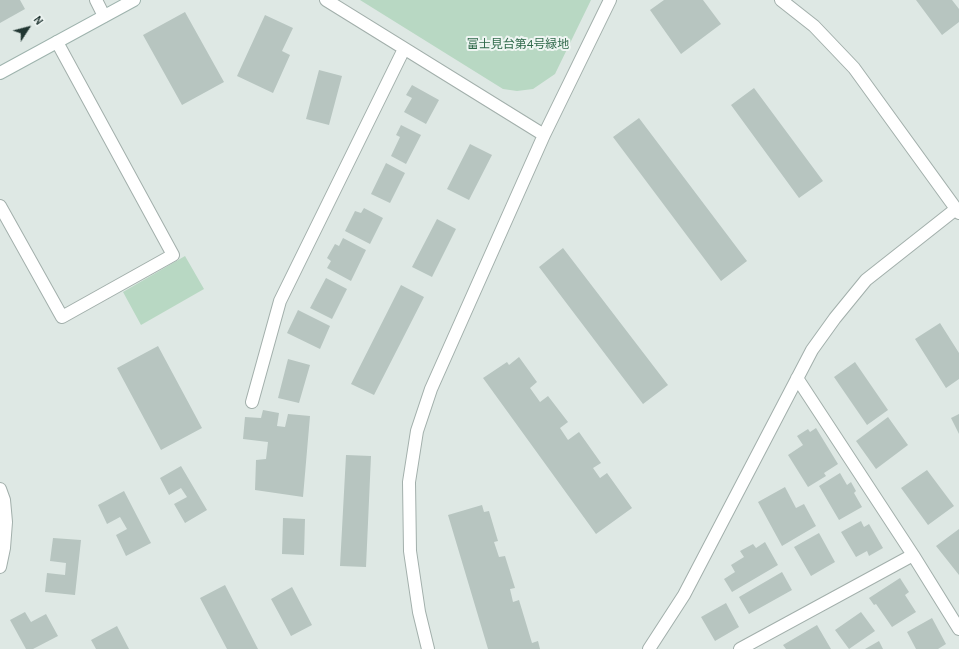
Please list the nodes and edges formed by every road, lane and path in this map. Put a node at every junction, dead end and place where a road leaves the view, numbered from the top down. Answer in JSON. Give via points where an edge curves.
{"nodes":[{"id":1,"x":96,"y":0,"type":"edge"},
{"id":2,"x":134,"y":0,"type":"edge"},
{"id":3,"x":326,"y":0,"type":"edge"},
{"id":4,"x":610,"y":0,"type":"edge"},
{"id":5,"x":781,"y":0,"type":"edge"},
{"id":6,"x":104,"y":16,"type":"junction"},
{"id":7,"x":58,"y":42,"type":"junction"},
{"id":8,"x":404,"y":48,"type":"junction"},
{"id":9,"x":0,"y":73,"type":"edge"},
{"id":10,"x":544,"y":135,"type":"junction"},
{"id":11,"x":0,"y":206,"type":"edge"},
{"id":12,"x":957,"y":211,"type":"edge"},
{"id":13,"x":797,"y":378,"type":"junction"},
{"id":14,"x":252,"y":402,"type":"dead end"},
{"id":15,"x":0,"y":489,"type":"edge"},
{"id":16,"x":913,"y":556,"type":"junction"},
{"id":17,"x":0,"y":567,"type":"edge"},
{"id":18,"x":959,"y":629,"type":"edge"},
{"id":19,"x":428,"y":649,"type":"edge"},
{"id":20,"x":649,"y":649,"type":"edge"},
{"id":21,"x":740,"y":649,"type":"edge"}],
"edges":[{"from":1,"to":6,"type":"street"},
{"from":2,"to":6,"type":"street"},
{"from":3,"to":8,"type":"street"},
{"from":4,"to":10,"type":"street"},
{"from":5,"to":12,"type":"street","via":[[814,26],[854,68]]},
{"from":6,"to":7,"type":"street"},
{"from":7,"to":9,"type":"street"},
{"from":7,"to":11,"type":"street","via":[[173,255],[62,318]]},
{"from":8,"to":10,"type":"street"},
{"from":8,"to":14,"type":"street","via":[[280,301]]},
{"from":10,"to":19,"type":"street","via":[[431,389],[417,431],[409,482],[410,551],[419,612]]},
{"from":12,"to":13,"type":"street","via":[[866,280],[812,350]]},
{"from":13,"to":16,"type":"street"},
{"from":13,"to":20,"type":"street","via":[[684,595]]},
{"from":15,"to":17,"type":"street","via":[[6,522]]},
{"from":16,"to":18,"type":"street"},
{"from":16,"to":21,"type":"street"}]}
